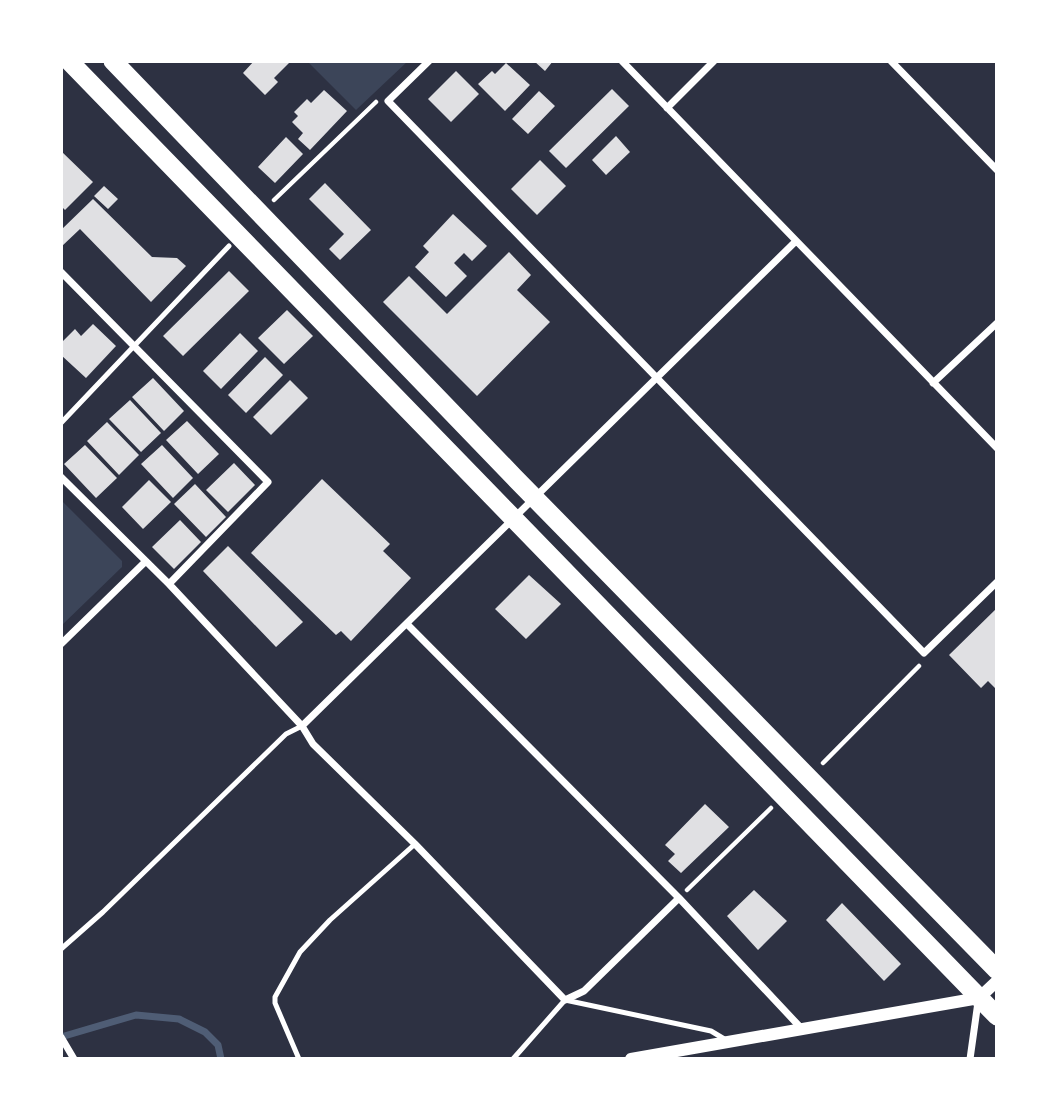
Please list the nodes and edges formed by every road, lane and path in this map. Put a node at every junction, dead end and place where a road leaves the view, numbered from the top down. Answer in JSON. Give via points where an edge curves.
{"nodes":[{"id":1,"x":69,"y":61,"type":"edge"},
{"id":2,"x":113,"y":61,"type":"edge"},
{"id":3,"x":429,"y":61,"type":"edge"},
{"id":4,"x":622,"y":61,"type":"edge"},
{"id":5,"x":714,"y":61,"type":"edge"},
{"id":6,"x":891,"y":61,"type":"edge"},
{"id":7,"x":388,"y":101,"type":"junction"},
{"id":8,"x":667,"y":108,"type":"junction"},
{"id":9,"x":997,"y":170,"type":"edge"},
{"id":10,"x":273,"y":201,"type":"dead end"},
{"id":11,"x":795,"y":242,"type":"junction"},
{"id":12,"x":229,"y":246,"type":"dead end"},
{"id":13,"x":61,"y":272,"type":"edge"},
{"id":14,"x":997,"y":323,"type":"edge"},
{"id":15,"x":134,"y":346,"type":"junction"},
{"id":16,"x":658,"y":377,"type":"junction"},
{"id":17,"x":933,"y":383,"type":"junction"},
{"id":18,"x":61,"y":423,"type":"edge"},
{"id":19,"x":997,"y":448,"type":"edge"},
{"id":20,"x":61,"y":477,"type":"edge"},
{"id":21,"x":534,"y":498,"type":"junction"},
{"id":22,"x":514,"y":518,"type":"junction"},
{"id":23,"x":145,"y":562,"type":"junction"},
{"id":24,"x":997,"y":582,"type":"edge"},
{"id":25,"x":169,"y":584,"type":"junction"},
{"id":26,"x":407,"y":624,"type":"junction"},
{"id":27,"x":61,"y":644,"type":"edge"},
{"id":28,"x":924,"y":653,"type":"junction"},
{"id":29,"x":302,"y":726,"type":"junction"},
{"id":30,"x":823,"y":764,"type":"dead end"},
{"id":31,"x":772,"y":808,"type":"dead end"},
{"id":32,"x":415,"y":844,"type":"junction"},
{"id":33,"x":679,"y":898,"type":"junction"},
{"id":34,"x":61,"y":949,"type":"edge"},
{"id":35,"x":997,"y":970,"type":"edge"},
{"id":36,"x":997,"y":981,"type":"edge"},
{"id":37,"x":979,"y":998,"type":"junction"},
{"id":38,"x":565,"y":1000,"type":"junction"},
{"id":39,"x":997,"y":1016,"type":"edge"},
{"id":40,"x":803,"y":1030,"type":"junction"},
{"id":41,"x":61,"y":1037,"type":"edge"},
{"id":42,"x":730,"y":1042,"type":"junction"},
{"id":43,"x":74,"y":1059,"type":"edge"},
{"id":44,"x":299,"y":1059,"type":"edge"},
{"id":45,"x":513,"y":1059,"type":"edge"},
{"id":46,"x":631,"y":1059,"type":"edge"},
{"id":47,"x":970,"y":1059,"type":"edge"}],
"edges":[{"from":1,"to":22,"type":"highway"},
{"from":2,"to":21,"type":"highway"},
{"from":3,"to":7,"type":"street"},
{"from":4,"to":8,"type":"street"},
{"from":5,"to":8,"type":"street"},
{"from":6,"to":9,"type":"street"},
{"from":7,"to":10,"type":"path","via":[[377,100]]},
{"from":7,"to":16,"type":"street"},
{"from":8,"to":11,"type":"street"},
{"from":11,"to":16,"type":"street"},
{"from":11,"to":17,"type":"street"},
{"from":12,"to":15,"type":"lane"},
{"from":13,"to":15,"type":"street"},
{"from":14,"to":17,"type":"street"},
{"from":15,"to":18,"type":"lane"},
{"from":15,"to":25,"type":"street","via":[[268,482]]},
{"from":16,"to":21,"type":"street"},
{"from":16,"to":28,"type":"street"},
{"from":17,"to":19,"type":"street"},
{"from":20,"to":23,"type":"street"},
{"from":21,"to":22,"type":"street"},
{"from":21,"to":35,"type":"highway"},
{"from":22,"to":26,"type":"street"},
{"from":22,"to":37,"type":"highway"},
{"from":23,"to":25,"type":"street"},
{"from":23,"to":27,"type":"street"},
{"from":24,"to":28,"type":"street"},
{"from":25,"to":29,"type":"street"},
{"from":26,"to":29,"type":"street"},
{"from":26,"to":33,"type":"street"},
{"from":28,"to":30,"type":"path","via":[[920,665]]},
{"from":29,"to":32,"type":"street","via":[[313,744]]},
{"from":29,"to":34,"type":"lane","via":[[286,734]]},
{"from":31,"to":33,"type":"path"},
{"from":32,"to":38,"type":"street"},
{"from":32,"to":44,"type":"lane","via":[[300,952],[275,997]]},
{"from":33,"to":38,"type":"street","via":[[584,991]]},
{"from":33,"to":40,"type":"street"},
{"from":36,"to":37,"type":"street"},
{"from":37,"to":39,"type":"highway"},
{"from":37,"to":40,"type":"street"},
{"from":37,"to":47,"type":"street"},
{"from":38,"to":42,"type":"lane","via":[[712,1031]]},
{"from":38,"to":45,"type":"lane"},
{"from":40,"to":42,"type":"street"},
{"from":41,"to":43,"type":"street"},
{"from":42,"to":46,"type":"street"}]}
